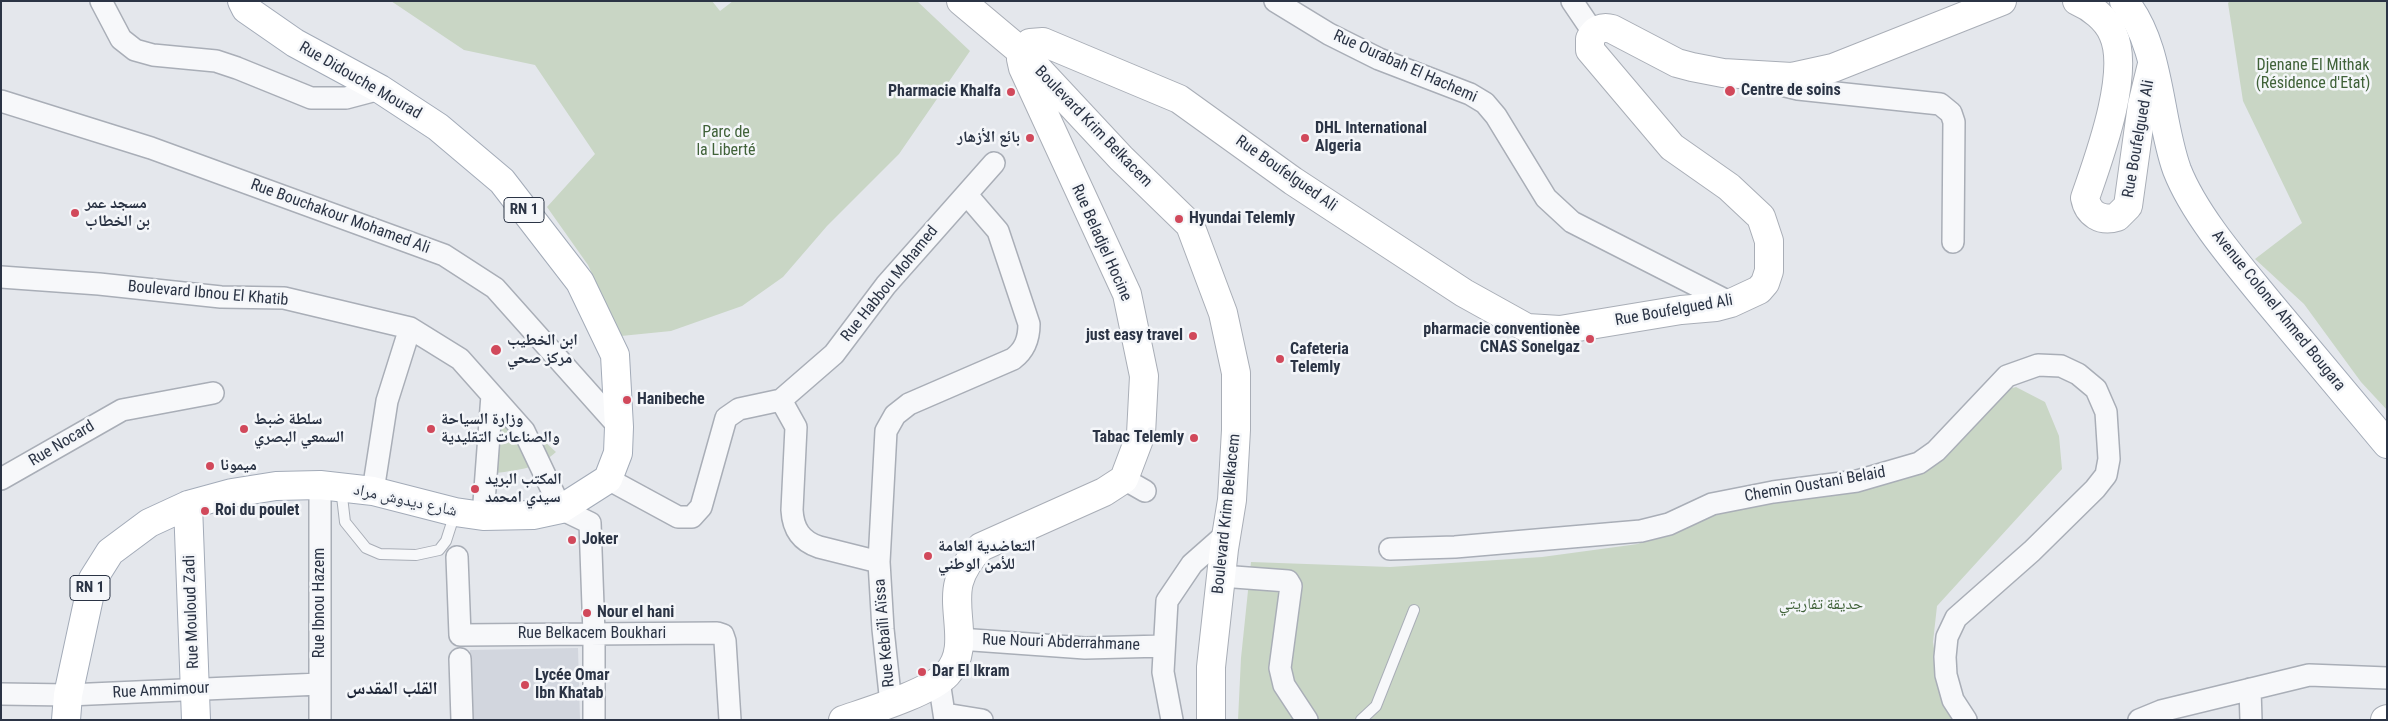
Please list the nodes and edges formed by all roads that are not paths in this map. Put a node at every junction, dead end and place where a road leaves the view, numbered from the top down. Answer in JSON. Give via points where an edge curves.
{"nodes":[{"id":1,"x":101,"y":1,"type":"edge"},
{"id":2,"x":242,"y":1,"type":"edge"},
{"id":3,"x":961,"y":1,"type":"edge"},
{"id":4,"x":1275,"y":1,"type":"edge"},
{"id":5,"x":1572,"y":1,"type":"edge"},
{"id":6,"x":2002,"y":1,"type":"edge"},
{"id":7,"x":2077,"y":1,"type":"edge"},
{"id":8,"x":2132,"y":4,"type":"edge"},
{"id":9,"x":1594,"y":32,"type":"junction"},
{"id":10,"x":1023,"y":53,"type":"junction"},
{"id":11,"x":2152,"y":64,"type":"junction"},
{"id":12,"x":1723,"y":73,"type":"junction"},
{"id":13,"x":380,"y":90,"type":"junction"},
{"id":14,"x":1,"y":101,"type":"edge"},
{"id":15,"x":994,"y":163,"type":"dead end"},
{"id":16,"x":967,"y":195,"type":"junction"},
{"id":17,"x":1953,"y":242,"type":"dead end"},
{"id":18,"x":1,"y":277,"type":"edge"},
{"id":19,"x":1731,"y":303,"type":"junction"},
{"id":20,"x":410,"y":328,"type":"junction"},
{"id":21,"x":213,"y":392,"type":"dead end"},
{"id":22,"x":492,"y":395,"type":"junction"},
{"id":23,"x":781,"y":400,"type":"junction"},
{"id":24,"x":619,"y":427,"type":"junction"},
{"id":25,"x":2387,"y":444,"type":"edge"},
{"id":26,"x":1,"y":479,"type":"edge"},
{"id":27,"x":608,"y":479,"type":"junction"},
{"id":28,"x":330,"y":486,"type":"junction"},
{"id":29,"x":373,"y":491,"type":"junction"},
{"id":30,"x":188,"y":504,"type":"junction"},
{"id":31,"x":561,"y":509,"type":"junction"},
{"id":32,"x":455,"y":512,"type":"junction"},
{"id":33,"x":483,"y":516,"type":"junction"},
{"id":34,"x":1226,"y":534,"type":"junction"},
{"id":35,"x":1390,"y":549,"type":"dead end"},
{"id":36,"x":457,"y":556,"type":"dead end"},
{"id":37,"x":879,"y":562,"type":"junction"},
{"id":38,"x":1221,"y":576,"type":"junction"},
{"id":39,"x":1414,"y":610,"type":"dead end"},
{"id":40,"x":594,"y":634,"type":"junction"},
{"id":41,"x":959,"y":639,"type":"junction"},
{"id":42,"x":1164,"y":646,"type":"junction"},
{"id":43,"x":460,"y":659,"type":"dead end"},
{"id":44,"x":2387,"y":678,"type":"edge"},
{"id":45,"x":939,"y":681,"type":"junction"},
{"id":46,"x":320,"y":684,"type":"junction"},
{"id":47,"x":195,"y":689,"type":"junction"},
{"id":48,"x":2250,"y":689,"type":"junction"},
{"id":49,"x":1,"y":694,"type":"edge"},
{"id":50,"x":891,"y":704,"type":"junction"},
{"id":51,"x":67,"y":707,"type":"edge"},
{"id":52,"x":945,"y":717,"type":"edge"},
{"id":53,"x":196,"y":720,"type":"edge"},
{"id":54,"x":320,"y":720,"type":"edge"},
{"id":55,"x":462,"y":720,"type":"edge"},
{"id":56,"x":594,"y":720,"type":"edge"},
{"id":57,"x":730,"y":720,"type":"edge"},
{"id":58,"x":843,"y":720,"type":"edge"},
{"id":59,"x":982,"y":720,"type":"edge"},
{"id":60,"x":1172,"y":720,"type":"edge"},
{"id":61,"x":1211,"y":720,"type":"edge"},
{"id":62,"x":1307,"y":720,"type":"edge"},
{"id":63,"x":1362,"y":720,"type":"edge"},
{"id":64,"x":1966,"y":720,"type":"edge"},
{"id":65,"x":2139,"y":720,"type":"edge"},
{"id":66,"x":2251,"y":720,"type":"edge"}],
"edges":[{"from":1,"to":13,"type":"street","via":[[121,39],[135,50],[216,62],[312,98],[346,98]]},
{"from":2,"to":13,"type":"main road","name":"Rue Didouche Mourad","number":"RN 1","via":[[246,9],[295,43]]},
{"from":3,"to":10,"type":"main road","name":"Boulevard Krim Belkacem"},
{"from":4,"to":19,"type":"street","name":"Rue Ourabah El Hachemi","via":[[1379,59],[1470,94],[1485,103],[1557,210],[1572,222]]},
{"from":5,"to":9,"type":"street"},
{"from":6,"to":12,"type":"main road","via":[[1814,74],[1792,77]]},
{"from":7,"to":11,"type":"main road","name":"Rue Boufelgued Ali","via":[[2105,22],[2114,35],[2117,56],[2108,132],[2085,198],[2088,208],[2101,218],[2117,217],[2128,206],[2142,105]]},
{"from":8,"to":11,"type":"main road","name":"Avenue Colonel Ahmed Bougara"},
{"from":9,"to":12,"type":"main road","via":[[1600,28],[1612,29],[1677,63]]},
{"from":9,"to":19,"type":"main road","name":"Rue Boufelgued Ali","via":[[1590,50],[1672,147],[1729,187],[1762,217],[1769,241],[1768,276],[1759,290]]},
{"from":10,"to":19,"type":"main road","name":"Rue Boufelgued Ali","via":[[1030,44],[1043,42],[1179,99],[1301,186],[1464,293],[1527,328],[1560,330]]},
{"from":10,"to":34,"type":"main road","name":"Boulevard Krim Belkacem","via":[[1115,152],[1190,225],[1223,313],[1236,373],[1236,440]]},
{"from":10,"to":41,"type":"main road","name":"Rue Beladjel Hocine","via":[[1023,68],[1127,294],[1144,376],[1141,434],[1134,485],[1104,492],[981,547],[964,569],[959,583]]},
{"from":11,"to":25,"type":"main road","name":"Avenue Colonel Ahmed Bougara","via":[[2177,170],[2193,201],[2236,263]]},
{"from":12,"to":17,"type":"street","via":[[1798,89],[1940,104],[1951,113],[1954,122]]},
{"from":13,"to":24,"type":"main road","name":"Rue Didouche Mourad","number":"RN 1","via":[[438,128],[502,181],[580,282],[615,355]]},
{"from":14,"to":24,"type":"street","name":"Rue Bouchakour Mohamed Ali","via":[[151,148],[444,255],[495,288]]},
{"from":15,"to":16,"type":"street","name":"Rue Habbou Mohamed"},
{"from":16,"to":23,"type":"street","name":"Rue Habbou Mohamed","via":[[886,285],[834,354]]},
{"from":16,"to":37,"type":"street","name":"Rue Kebaïli Aïssa","via":[[998,232],[1029,324],[1028,340],[1013,359],[909,404],[889,423],[884,440]]},
{"from":18,"to":20,"type":"street","name":"Boulevard Ibnou El Khatib","via":[[222,297],[284,298]]},
{"from":20,"to":22,"type":"street","name":"Boulevard Ibnou El Khatib","via":[[460,359]]},
{"from":20,"to":29,"type":"street","via":[[387,401]]},
{"from":21,"to":26,"type":"street","name":"Rue Nocard","via":[[122,410]]},
{"from":22,"to":31,"type":"street","name":"Boulevard Ibnou El Khatib","via":[[524,431]]},
{"from":22,"to":33,"type":"street"},
{"from":23,"to":27,"type":"street","via":[[738,409],[726,418],[701,507],[692,517],[678,517]]},
{"from":23,"to":37,"type":"street","via":[[796,427],[792,518],[799,533],[819,547]]},
{"from":24,"to":27,"type":"main road","name":"Rue Didouche Mourad","number":"RN 1","via":[[618,453]]},
{"from":27,"to":31,"type":"main road","number":"RN 1"},
{"from":28,"to":29,"type":"main road","name":"شارع ديدوش مراد","number":"RN 1"},
{"from":28,"to":30,"type":"main road","name":"شارع ديدوش مراد","number":"RN 1","via":[[276,486]]},
{"from":28,"to":32,"type":"lane","via":[[345,522],[366,548],[380,554],[416,555],[439,550],[446,541]]},
{"from":28,"to":46,"type":"street","name":"Rue Ibnou Hazem"},
{"from":29,"to":32,"type":"main road","name":"شارع ديدوش مراد","number":"RN 1"},
{"from":30,"to":47,"type":"main road","name":"Rue Mouloud Zadi"},
{"from":30,"to":51,"type":"main road","name":"شارع ديدوش مراد","number":"RN 1","via":[[122,541],[100,564],[89,594]]},
{"from":31,"to":33,"type":"main road","name":"شارع ديدوش مراد","number":"RN 1","via":[[517,516]]},
{"from":31,"to":40,"type":"street","via":[[590,523]]},
{"from":32,"to":33,"type":"main road","name":"شارع ديدوش مراد","number":"RN 1"},
{"from":34,"to":38,"type":"main road","name":"Boulevard Krim Belkacem"},
{"from":34,"to":42,"type":"street","via":[[1192,564],[1168,601]]},
{"from":35,"to":64,"type":"street","name":"Chemin Oustani Belaid","via":[[1455,548],[1640,531],[1668,524],[1712,504],[1858,481],[1919,462],[1936,451],[2007,376],[2038,366],[2061,366],[2078,374],[2096,389],[2106,412],[2109,459],[2106,475],[2032,551],[1956,618],[1947,637],[1946,675],[1953,700]]},
{"from":36,"to":40,"type":"street","name":"Rue Belkacem Boukhari","via":[[460,635]]},
{"from":37,"to":50,"type":"street","name":"Rue Kebaïli Aïssa"},
{"from":38,"to":61,"type":"main road","name":"Boulevard Krim Belkacem","via":[[1212,667]]},
{"from":38,"to":62,"type":"street","via":[[1288,581],[1291,586],[1280,668],[1284,685]]},
{"from":39,"to":63,"type":"lane","via":[[1376,706]]},
{"from":40,"to":56,"type":"street"},
{"from":40,"to":57,"type":"street","name":"Rue Belkacem Boukhari","via":[[723,635]]},
{"from":41,"to":42,"type":"street","name":"Rue Nouri Abderrahmane","via":[[1085,648]]},
{"from":41,"to":45,"type":"main road","name":"Rue Beladjel Hocine","via":[[957,659]]},
{"from":42,"to":60,"type":"street","via":[[1163,672]]},
{"from":43,"to":55,"type":"street"},
{"from":44,"to":48,"type":"street","via":[[2310,675]]},
{"from":45,"to":50,"type":"main road","name":"Rue Beladjel Hocine"},
{"from":45,"to":52,"type":"street"},
{"from":46,"to":47,"type":"street","name":"Rue Ammimour"},
{"from":46,"to":54,"type":"street","name":"Rue Ibnou Hazem"},
{"from":47,"to":51,"type":"street","name":"Rue Ammimour"},
{"from":47,"to":53,"type":"main road","name":"Rue Mouloud Zadi"},
{"from":48,"to":65,"type":"street","via":[[2161,711]]},
{"from":48,"to":66,"type":"street"},
{"from":49,"to":51,"type":"street","name":"Rue Ammimour"},
{"from":50,"to":58,"type":"main road","name":"Rue Beladjel Hocine"},
{"from":52,"to":59,"type":"street"}]}
